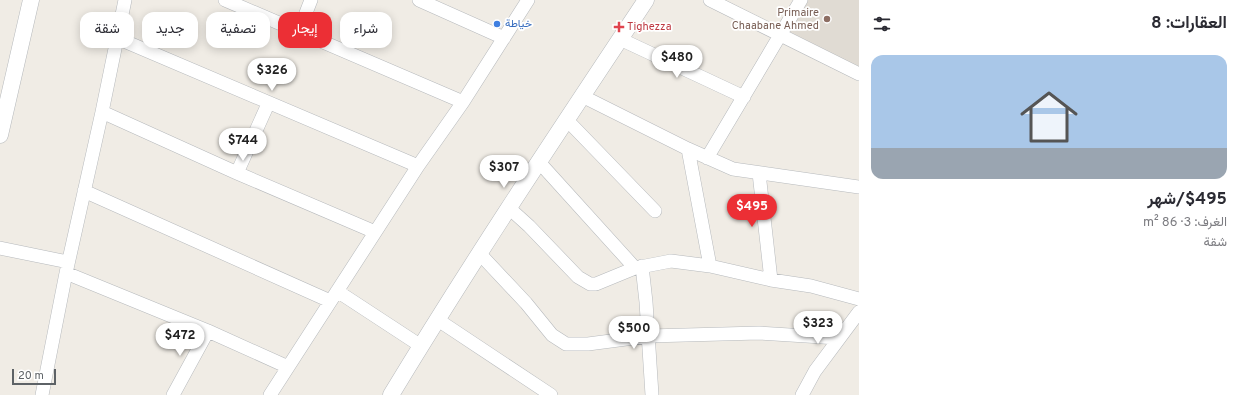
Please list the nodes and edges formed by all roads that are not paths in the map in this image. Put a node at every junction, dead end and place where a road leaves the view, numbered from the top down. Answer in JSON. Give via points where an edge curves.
{"nodes":[{"id":1,"x":31,"y":0,"type":"edge"},
{"id":2,"x":125,"y":0,"type":"edge"},
{"id":3,"x":225,"y":0,"type":"edge"},
{"id":4,"x":311,"y":0,"type":"edge"},
{"id":5,"x":419,"y":0,"type":"edge"},
{"id":6,"x":528,"y":0,"type":"edge"},
{"id":7,"x":646,"y":0,"type":"edge"},
{"id":8,"x":710,"y":0,"type":"edge"},
{"id":9,"x":800,"y":0,"type":"edge"},
{"id":10,"x":122,"y":12,"type":"edge"},
{"id":11,"x":306,"y":12,"type":"edge"},
{"id":12,"x":278,"y":22,"type":"edge"},
{"id":13,"x":780,"y":35,"type":"junction"},
{"id":14,"x":504,"y":38,"type":"junction"},
{"id":15,"x":620,"y":39,"type":"junction"},
{"id":16,"x":134,"y":45,"type":"edge"},
{"id":17,"x":332,"y":45,"type":"edge"},
{"id":18,"x":115,"y":48,"type":"edge"},
{"id":19,"x":859,"y":74,"type":"edge"},
{"id":20,"x":582,"y":96,"type":"junction"},
{"id":21,"x":744,"y":97,"type":"junction"},
{"id":22,"x":463,"y":102,"type":"junction"},
{"id":23,"x":268,"y":104,"type":"junction"},
{"id":24,"x":102,"y":112,"type":"junction"},
{"id":25,"x":566,"y":119,"type":"junction"},
{"id":26,"x":0,"y":135,"type":"edge"},
{"id":27,"x":688,"y":150,"type":"junction"},
{"id":28,"x":707,"y":158,"type":"junction"},
{"id":29,"x":539,"y":162,"type":"junction"},
{"id":30,"x":418,"y":166,"type":"junction"},
{"id":31,"x":237,"y":173,"type":"junction"},
{"id":32,"x":758,"y":173,"type":"junction"},
{"id":33,"x":859,"y":187,"type":"edge"},
{"id":34,"x":84,"y":191,"type":"junction"},
{"id":35,"x":509,"y":208,"type":"junction"},
{"id":36,"x":655,"y":211,"type":"dead end"},
{"id":37,"x":375,"y":232,"type":"junction"},
{"id":38,"x":0,"y":248,"type":"edge"},
{"id":39,"x":480,"y":254,"type":"junction"},
{"id":40,"x":710,"y":266,"type":"junction"},
{"id":41,"x":638,"y":267,"type":"junction"},
{"id":42,"x":67,"y":268,"type":"junction"},
{"id":43,"x":771,"y":280,"type":"junction"},
{"id":44,"x":334,"y":296,"type":"junction"},
{"id":45,"x":859,"y":299,"type":"edge"},
{"id":46,"x":859,"y":312,"type":"edge"},
{"id":47,"x":438,"y":320,"type":"junction"},
{"id":48,"x":208,"y":331,"type":"junction"},
{"id":49,"x":649,"y":336,"type":"junction"},
{"id":50,"x":838,"y":338,"type":"junction"},
{"id":51,"x":421,"y":346,"type":"junction"},
{"id":52,"x":288,"y":367,"type":"junction"},
{"id":53,"x":42,"y":395,"type":"edge"},
{"id":54,"x":173,"y":395,"type":"edge"},
{"id":55,"x":270,"y":395,"type":"edge"},
{"id":56,"x":391,"y":395,"type":"edge"},
{"id":57,"x":551,"y":395,"type":"edge"},
{"id":58,"x":652,"y":395,"type":"edge"},
{"id":59,"x":802,"y":395,"type":"edge"}],
"edges":[{"from":1,"to":26,"type":"street"},
{"from":2,"to":10,"type":"street"},
{"from":3,"to":12,"type":"street"},
{"from":4,"to":11,"type":"street"},
{"from":5,"to":14,"type":"street"},
{"from":6,"to":14,"type":"street"},
{"from":7,"to":15,"type":"street"},
{"from":8,"to":13,"type":"street"},
{"from":9,"to":13,"type":"street"},
{"from":13,"to":19,"type":"street"},
{"from":13,"to":21,"type":"street"},
{"from":14,"to":22,"type":"street"},
{"from":15,"to":20,"type":"street"},
{"from":15,"to":21,"type":"street"},
{"from":16,"to":23,"type":"street"},
{"from":17,"to":22,"type":"street"},
{"from":18,"to":24,"type":"street"},
{"from":20,"to":25,"type":"street"},
{"from":20,"to":27,"type":"street"},
{"from":21,"to":28,"type":"street"},
{"from":22,"to":30,"type":"street"},
{"from":23,"to":30,"type":"street"},
{"from":23,"to":31,"type":"street"},
{"from":24,"to":31,"type":"street"},
{"from":24,"to":34,"type":"street"},
{"from":25,"to":29,"type":"street"},
{"from":25,"to":36,"type":"street"},
{"from":27,"to":28,"type":"street"},
{"from":27,"to":40,"type":"street"},
{"from":28,"to":32,"type":"street","via":[[733,169]]},
{"from":29,"to":35,"type":"street"},
{"from":29,"to":41,"type":"street"},
{"from":30,"to":37,"type":"street"},
{"from":31,"to":37,"type":"street"},
{"from":32,"to":33,"type":"street"},
{"from":32,"to":43,"type":"street"},
{"from":34,"to":42,"type":"street"},
{"from":34,"to":44,"type":"street"},
{"from":35,"to":39,"type":"street"},
{"from":35,"to":41,"type":"street","via":[[585,282],[596,284]]},
{"from":37,"to":44,"type":"street"},
{"from":38,"to":42,"type":"street"},
{"from":39,"to":47,"type":"street"},
{"from":39,"to":49,"type":"street","via":[[552,335],[566,344],[588,344]]},
{"from":40,"to":41,"type":"street","via":[[671,260]]},
{"from":40,"to":43,"type":"street"},
{"from":41,"to":49,"type":"street"},
{"from":42,"to":48,"type":"street"},
{"from":42,"to":53,"type":"street"},
{"from":43,"to":45,"type":"street","via":[[811,286]]},
{"from":44,"to":51,"type":"street"},
{"from":44,"to":52,"type":"street"},
{"from":46,"to":50,"type":"street"},
{"from":47,"to":51,"type":"street"},
{"from":47,"to":57,"type":"street"},
{"from":48,"to":52,"type":"street"},
{"from":48,"to":54,"type":"street"},
{"from":49,"to":50,"type":"street","via":[[760,333]]},
{"from":49,"to":58,"type":"street"},
{"from":50,"to":59,"type":"street"},
{"from":51,"to":56,"type":"street"},
{"from":52,"to":55,"type":"street"}]}
